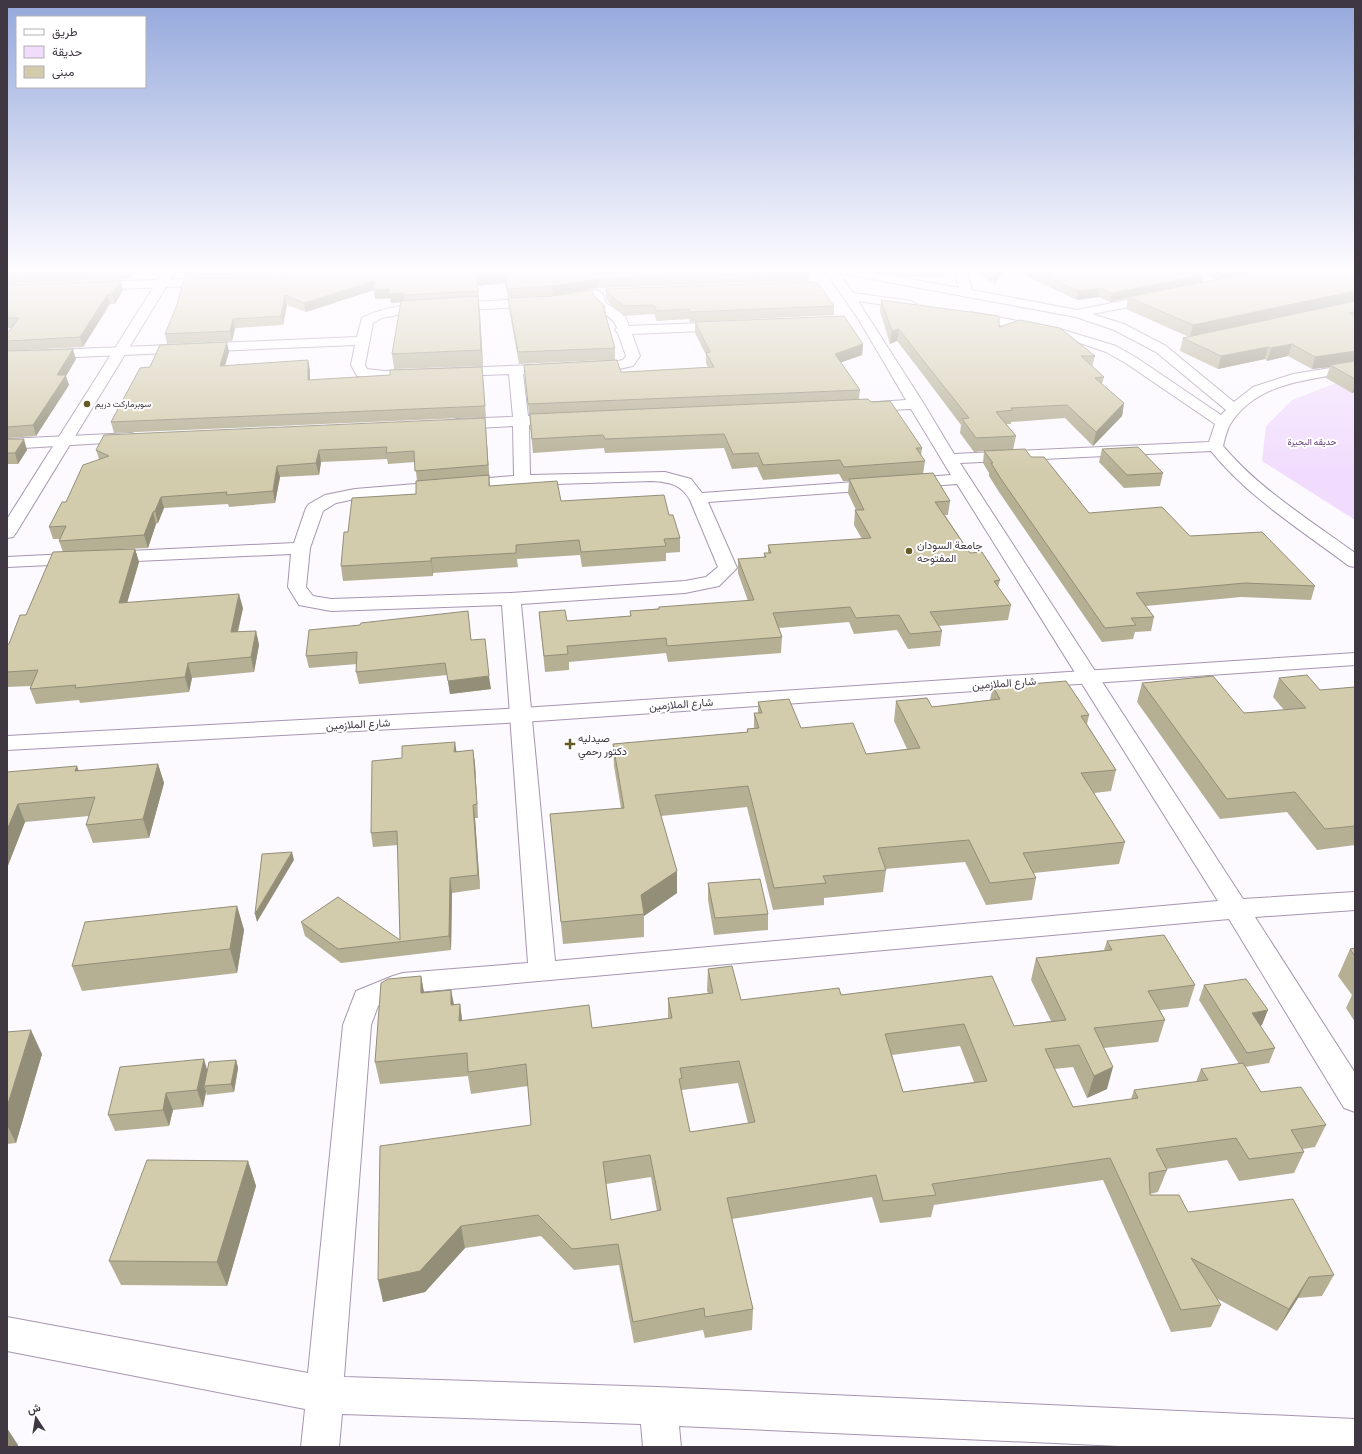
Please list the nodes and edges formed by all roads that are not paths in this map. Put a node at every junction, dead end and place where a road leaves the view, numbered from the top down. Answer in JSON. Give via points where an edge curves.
{"nodes":[{"id":1,"x":128,"y":337,"type":"edge"},
{"id":2,"x":364,"y":337,"type":"edge"},
{"id":3,"x":625,"y":337,"type":"edge"},
{"id":4,"x":868,"y":337,"type":"edge"},
{"id":5,"x":1074,"y":337,"type":"edge"},
{"id":6,"x":1138,"y":337,"type":"edge"},
{"id":7,"x":363,"y":341,"type":"junction"},
{"id":8,"x":1176,"y":346,"type":"dead end"},
{"id":9,"x":1161,"y":349,"type":"junction"},
{"id":10,"x":118,"y":352,"type":"junction"},
{"id":11,"x":7,"y":356,"type":"edge"},
{"id":12,"x":1355,"y":368,"type":"edge"},
{"id":13,"x":515,"y":370,"type":"junction"},
{"id":14,"x":917,"y":404,"type":"junction"},
{"id":15,"x":846,"y":407,"type":"edge"},
{"id":16,"x":1234,"y":409,"type":"junction"},
{"id":17,"x":576,"y":419,"type":"edge"},
{"id":18,"x":521,"y":421,"type":"junction"},
{"id":19,"x":1223,"y":423,"type":"junction"},
{"id":20,"x":442,"y":425,"type":"edge"},
{"id":21,"x":144,"y":438,"type":"edge"},
{"id":22,"x":65,"y":441,"type":"junction"},
{"id":23,"x":7,"y":444,"type":"edge"},
{"id":24,"x":1215,"y":446,"type":"junction"},
{"id":25,"x":949,"y":459,"type":"junction"},
{"id":26,"x":963,"y":479,"type":"junction"},
{"id":27,"x":522,"y":480,"type":"junction"},
{"id":28,"x":697,"y":498,"type":"junction"},
{"id":29,"x":7,"y":533,"type":"edge"},
{"id":30,"x":301,"y":548,"type":"junction"},
{"id":31,"x":7,"y":562,"type":"edge"},
{"id":32,"x":1355,"y":562,"type":"edge"},
{"id":33,"x":511,"y":599,"type":"junction"},
{"id":34,"x":1355,"y":659,"type":"edge"},
{"id":35,"x":1088,"y":677,"type":"junction"},
{"id":36,"x":522,"y":715,"type":"junction"},
{"id":37,"x":7,"y":743,"type":"edge"},
{"id":38,"x":1355,"y":901,"type":"edge"},
{"id":39,"x":1236,"y":909,"type":"junction"},
{"id":40,"x":542,"y":972,"type":"junction"},
{"id":41,"x":1355,"y":1099,"type":"edge"},
{"id":42,"x":7,"y":1334,"type":"edge"},
{"id":43,"x":326,"y":1394,"type":"junction"},
{"id":44,"x":658,"y":1406,"type":"junction"},
{"id":45,"x":1355,"y":1438,"type":"edge"},
{"id":46,"x":320,"y":1447,"type":"edge"},
{"id":47,"x":662,"y":1447,"type":"edge"}],
"edges":[{"from":1,"to":10,"type":"street"},
{"from":2,"to":7,"type":"street"},
{"from":3,"to":13,"type":"street","via":[[632,356],[628,362],[612,366]]},
{"from":4,"to":14,"type":"street"},
{"from":5,"to":19,"type":"street","via":[[1100,344],[1134,361]]},
{"from":6,"to":9,"type":"street"},
{"from":7,"to":10,"type":"street"},
{"from":7,"to":13,"type":"street","via":[[358,365],[362,373],[384,375]]},
{"from":8,"to":9,"type":"street"},
{"from":9,"to":16,"type":"street"},
{"from":10,"to":11,"type":"street"},
{"from":10,"to":22,"type":"street"},
{"from":12,"to":16,"type":"street","via":[[1298,377],[1258,390]]},
{"from":13,"to":18,"type":"street"},
{"from":14,"to":15,"type":"street"},
{"from":14,"to":25,"type":"street"},
{"from":16,"to":19,"type":"street"},
{"from":17,"to":18,"type":"street"},
{"from":18,"to":20,"type":"street"},
{"from":18,"to":27,"type":"street"},
{"from":19,"to":24,"type":"street"},
{"from":21,"to":22,"type":"street"},
{"from":22,"to":23,"type":"street"},
{"from":22,"to":29,"type":"street"},
{"from":24,"to":25,"type":"street"},
{"from":24,"to":32,"type":"street","via":[[1232,467],[1265,495]]},
{"from":25,"to":26,"type":"street"},
{"from":26,"to":28,"type":"street"},
{"from":26,"to":35,"type":"street"},
{"from":27,"to":28,"type":"street","via":[[670,477],[685,483]]},
{"from":27,"to":30,"type":"street","via":[[355,494],[331,499],[315,508]]},
{"from":28,"to":33,"type":"street","via":[[728,568],[712,582],[685,587]]},
{"from":30,"to":31,"type":"street"},
{"from":30,"to":33,"type":"street","via":[[297,587],[306,600],[331,605]]},
{"from":33,"to":36,"type":"street"},
{"from":34,"to":35,"type":"street","name":"شارع الملازمين"},
{"from":35,"to":36,"type":"street","name":"شارع الملازمين"},
{"from":35,"to":39,"type":"street"},
{"from":36,"to":37,"type":"street","name":"شارع الملازمين"},
{"from":36,"to":40,"type":"street"},
{"from":38,"to":39,"type":"street"},
{"from":39,"to":40,"type":"street"},
{"from":39,"to":41,"type":"street"},
{"from":40,"to":43,"type":"street","via":[[403,982],[366,999],[357,1025]]},
{"from":42,"to":43,"type":"street"},
{"from":43,"to":44,"type":"street"},
{"from":43,"to":46,"type":"street"},
{"from":44,"to":45,"type":"street"},
{"from":44,"to":47,"type":"street"}]}
